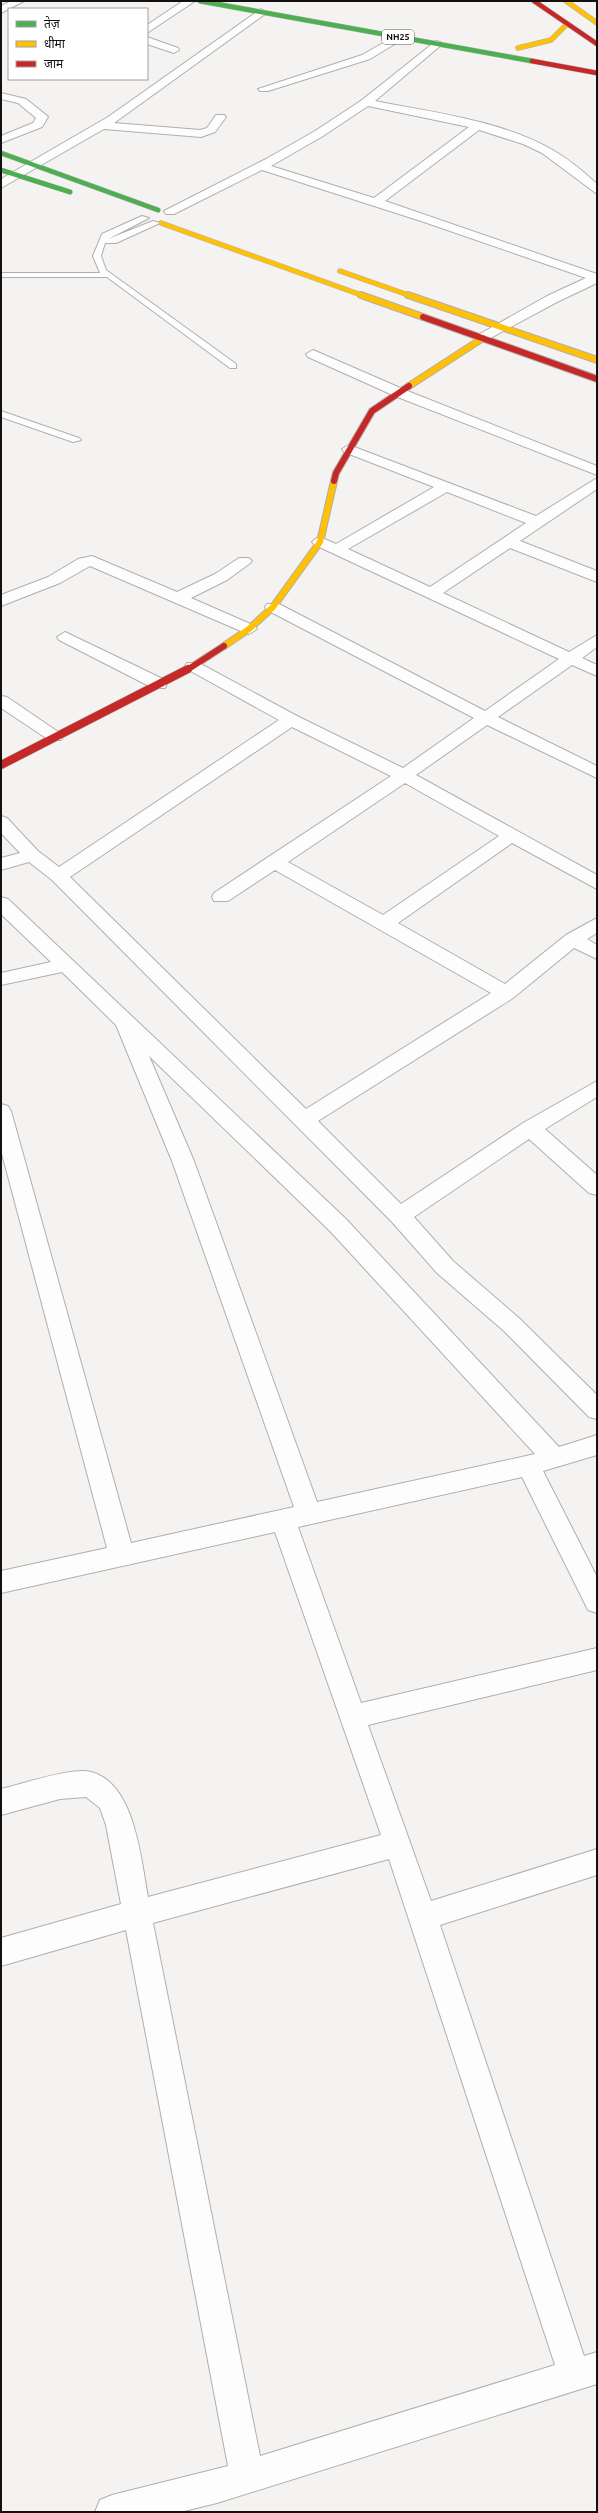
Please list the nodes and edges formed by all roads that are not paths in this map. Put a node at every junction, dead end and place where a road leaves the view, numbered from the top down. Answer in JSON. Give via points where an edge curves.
{"nodes":[{"id":1,"x":19,"y":1,"type":"edge"},
{"id":2,"x":190,"y":1,"type":"edge"},
{"id":3,"x":200,"y":1,"type":"edge"},
{"id":4,"x":534,"y":1,"type":"edge"},
{"id":5,"x":566,"y":1,"type":"edge"},
{"id":6,"x":1,"y":10,"type":"edge"},
{"id":7,"x":261,"y":12,"type":"junction"},
{"id":8,"x":597,"y":23,"type":"edge"},
{"id":9,"x":566,"y":25,"type":"junction"},
{"id":10,"x":148,"y":29,"type":"edge"},
{"id":11,"x":398,"y":37,"type":"junction"},
{"id":12,"x":148,"y":40,"type":"edge"},
{"id":13,"x":436,"y":44,"type":"junction"},
{"id":14,"x":597,"y":44,"type":"edge"},
{"id":15,"x":174,"y":50,"type":"dead end"},
{"id":16,"x":540,"y":52,"type":"dead end"},
{"id":17,"x":597,"y":73,"type":"edge"},
{"id":18,"x":264,"y":89,"type":"dead end"},
{"id":19,"x":1,"y":96,"type":"edge"},
{"id":20,"x":366,"y":102,"type":"junction"},
{"id":21,"x":220,"y":117,"type":"dead end"},
{"id":22,"x":103,"y":125,"type":"junction"},
{"id":23,"x":476,"y":127,"type":"junction"},
{"id":24,"x":1,"y":140,"type":"edge"},
{"id":25,"x":1,"y":153,"type":"edge"},
{"id":26,"x":37,"y":165,"type":"junction"},
{"id":27,"x":263,"y":167,"type":"junction"},
{"id":28,"x":1,"y":170,"type":"edge"},
{"id":29,"x":19,"y":176,"type":"junction"},
{"id":30,"x":1,"y":184,"type":"edge"},
{"id":31,"x":597,"y":190,"type":"edge"},
{"id":32,"x":78,"y":195,"type":"dead end"},
{"id":33,"x":376,"y":202,"type":"junction"},
{"id":34,"x":158,"y":210,"type":"junction"},
{"id":35,"x":130,"y":212,"type":"dead end"},
{"id":36,"x":176,"y":215,"type":"junction"},
{"id":37,"x":145,"y":218,"type":"junction"},
{"id":38,"x":159,"y":223,"type":"junction"},
{"id":39,"x":103,"y":241,"type":"junction"},
{"id":40,"x":332,"y":268,"type":"dead end"},
{"id":41,"x":1,"y":275,"type":"edge"},
{"id":42,"x":110,"y":275,"type":"junction"},
{"id":43,"x":597,"y":278,"type":"edge"},
{"id":44,"x":502,"y":326,"type":"junction"},
{"id":45,"x":483,"y":338,"type":"junction"},
{"id":46,"x":313,"y":354,"type":"dead end"},
{"id":47,"x":597,"y":360,"type":"edge"},
{"id":48,"x":233,"y":366,"type":"dead end"},
{"id":49,"x":597,"y":379,"type":"edge"},
{"id":50,"x":400,"y":393,"type":"junction"},
{"id":51,"x":1,"y":414,"type":"edge"},
{"id":52,"x":76,"y":440,"type":"dead end"},
{"id":53,"x":349,"y":449,"type":"junction"},
{"id":54,"x":597,"y":471,"type":"edge"},
{"id":55,"x":597,"y":482,"type":"edge"},
{"id":56,"x":446,"y":486,"type":"junction"},
{"id":57,"x":538,"y":522,"type":"junction"},
{"id":58,"x":320,"y":542,"type":"junction"},
{"id":59,"x":509,"y":542,"type":"junction"},
{"id":60,"x":336,"y":550,"type":"junction"},
{"id":61,"x":244,"y":561,"type":"dead end"},
{"id":62,"x":597,"y":577,"type":"edge"},
{"id":63,"x":431,"y":594,"type":"junction"},
{"id":64,"x":178,"y":598,"type":"junction"},
{"id":65,"x":1,"y":601,"type":"edge"},
{"id":66,"x":273,"y":607,"type":"junction"},
{"id":67,"x":249,"y":630,"type":"junction"},
{"id":68,"x":65,"y":637,"type":"dead end"},
{"id":69,"x":597,"y":640,"type":"edge"},
{"id":70,"x":571,"y":658,"type":"junction"},
{"id":71,"x":193,"y":666,"type":"junction"},
{"id":72,"x":597,"y":670,"type":"edge"},
{"id":73,"x":159,"y":684,"type":"junction"},
{"id":74,"x":1,"y":701,"type":"edge"},
{"id":75,"x":486,"y":718,"type":"junction"},
{"id":76,"x":291,"y":720,"type":"junction"},
{"id":77,"x":55,"y":736,"type":"junction"},
{"id":78,"x":1,"y":765,"type":"edge"},
{"id":79,"x":597,"y":773,"type":"edge"},
{"id":80,"x":404,"y":775,"type":"junction"},
{"id":81,"x":1,"y":822,"type":"edge"},
{"id":82,"x":512,"y":835,"type":"junction"},
{"id":83,"x":32,"y":856,"type":"junction"},
{"id":84,"x":275,"y":862,"type":"junction"},
{"id":85,"x":1,"y":864,"type":"edge"},
{"id":86,"x":59,"y":876,"type":"junction"},
{"id":87,"x":597,"y":883,"type":"edge"},
{"id":88,"x":221,"y":897,"type":"dead end"},
{"id":89,"x":1,"y":903,"type":"edge"},
{"id":90,"x":384,"y":924,"type":"junction"},
{"id":91,"x":597,"y":924,"type":"edge"},
{"id":92,"x":573,"y":939,"type":"junction"},
{"id":93,"x":597,"y":953,"type":"edge"},
{"id":94,"x":66,"y":965,"type":"junction"},
{"id":95,"x":1,"y":979,"type":"edge"},
{"id":96,"x":506,"y":993,"type":"junction"},
{"id":97,"x":124,"y":1020,"type":"junction"},
{"id":98,"x":597,"y":1087,"type":"edge"},
{"id":99,"x":1,"y":1111,"type":"edge"},
{"id":100,"x":303,"y":1121,"type":"junction"},
{"id":101,"x":530,"y":1128,"type":"junction"},
{"id":102,"x":597,"y":1187,"type":"edge"},
{"id":103,"x":400,"y":1216,"type":"junction"},
{"id":104,"x":597,"y":1410,"type":"edge"},
{"id":105,"x":597,"y":1445,"type":"edge"},
{"id":106,"x":554,"y":1458,"type":"junction"},
{"id":107,"x":528,"y":1466,"type":"junction"},
{"id":108,"x":309,"y":1514,"type":"junction"},
{"id":109,"x":283,"y":1520,"type":"junction"},
{"id":110,"x":122,"y":1556,"type":"junction"},
{"id":111,"x":1,"y":1582,"type":"edge"},
{"id":112,"x":597,"y":1602,"type":"edge"},
{"id":113,"x":597,"y":1659,"type":"edge"},
{"id":114,"x":352,"y":1717,"type":"junction"},
{"id":115,"x":1,"y":1802,"type":"edge"},
{"id":116,"x":397,"y":1844,"type":"junction"},
{"id":117,"x":597,"y":1862,"type":"edge"},
{"id":118,"x":138,"y":1913,"type":"junction"},
{"id":119,"x":423,"y":1917,"type":"junction"},
{"id":120,"x":1,"y":1952,"type":"edge"},
{"id":121,"x":586,"y":2372,"type":"edge"},
{"id":122,"x":247,"y":2477,"type":"junction"},
{"id":123,"x":112,"y":2512,"type":"edge"}],
"edges":[{"from":1,"to":6,"type":"street"},
{"from":2,"to":10,"type":"street"},
{"from":3,"to":7,"type":"street","number":"NH25"},
{"from":4,"to":9,"type":"street"},
{"from":5,"to":8,"type":"street"},
{"from":7,"to":11,"type":"street","number":"NH25"},
{"from":7,"to":22,"type":"street"},
{"from":9,"to":14,"type":"street"},
{"from":9,"to":16,"type":"street","via":[[551,40],[514,47]]},
{"from":11,"to":13,"type":"street","number":"NH25"},
{"from":11,"to":18,"type":"street","via":[[366,57]]},
{"from":12,"to":15,"type":"street"},
{"from":13,"to":17,"type":"street","number":"NH25"},
{"from":13,"to":20,"type":"street"},
{"from":19,"to":24,"type":"street","via":[[22,101],[42,117],[38,125]]},
{"from":20,"to":23,"type":"street"},
{"from":20,"to":27,"type":"street"},
{"from":21,"to":22,"type":"street","via":[[211,130],[201,134]]},
{"from":22,"to":26,"type":"street"},
{"from":23,"to":31,"type":"street","via":[[519,139],[545,151]]},
{"from":23,"to":33,"type":"street"},
{"from":25,"to":26,"type":"street"},
{"from":26,"to":29,"type":"street"},
{"from":26,"to":34,"type":"street"},
{"from":27,"to":33,"type":"street"},
{"from":27,"to":36,"type":"street"},
{"from":28,"to":29,"type":"street"},
{"from":29,"to":30,"type":"street"},
{"from":29,"to":32,"type":"street"},
{"from":33,"to":43,"type":"street"},
{"from":34,"to":36,"type":"street"},
{"from":34,"to":37,"type":"street","via":[[148,212]]},
{"from":35,"to":37,"type":"street"},
{"from":36,"to":38,"type":"street","via":[[170,221]]},
{"from":37,"to":38,"type":"street"},
{"from":37,"to":39,"type":"lane","via":[[105,236]]},
{"from":38,"to":39,"type":"lane","via":[[113,241]]},
{"from":38,"to":45,"type":"street"},
{"from":39,"to":42,"type":"lane","via":[[96,250],[96,255],[103,271]]},
{"from":40,"to":44,"type":"street"},
{"from":41,"to":42,"type":"lane"},
{"from":42,"to":48,"type":"lane"},
{"from":43,"to":44,"type":"street"},
{"from":44,"to":45,"type":"street"},
{"from":44,"to":47,"type":"street"},
{"from":45,"to":49,"type":"street"},
{"from":45,"to":50,"type":"street"},
{"from":46,"to":50,"type":"street"},
{"from":50,"to":53,"type":"street","via":[[372,411]]},
{"from":50,"to":54,"type":"street"},
{"from":51,"to":52,"type":"lane"},
{"from":53,"to":56,"type":"street"},
{"from":53,"to":58,"type":"street","via":[[336,473]]},
{"from":55,"to":57,"type":"street"},
{"from":56,"to":57,"type":"street"},
{"from":56,"to":60,"type":"street"},
{"from":57,"to":59,"type":"street"},
{"from":58,"to":60,"type":"street"},
{"from":58,"to":66,"type":"street"},
{"from":59,"to":62,"type":"street"},
{"from":59,"to":63,"type":"street"},
{"from":60,"to":63,"type":"street"},
{"from":61,"to":64,"type":"street","via":[[222,577]]},
{"from":63,"to":70,"type":"street"},
{"from":64,"to":65,"type":"street","via":[[92,561],[76,566],[54,580]]},
{"from":64,"to":67,"type":"street"},
{"from":66,"to":67,"type":"street"},
{"from":66,"to":75,"type":"street"},
{"from":67,"to":71,"type":"street"},
{"from":68,"to":73,"type":"street"},
{"from":69,"to":70,"type":"street"},
{"from":70,"to":72,"type":"street"},
{"from":70,"to":75,"type":"street"},
{"from":71,"to":73,"type":"street"},
{"from":71,"to":76,"type":"street"},
{"from":73,"to":77,"type":"street"},
{"from":74,"to":77,"type":"street"},
{"from":75,"to":79,"type":"street"},
{"from":75,"to":80,"type":"street"},
{"from":76,"to":80,"type":"street"},
{"from":76,"to":86,"type":"street"},
{"from":77,"to":78,"type":"street"},
{"from":80,"to":82,"type":"street"},
{"from":80,"to":84,"type":"street"},
{"from":81,"to":83,"type":"street"},
{"from":82,"to":87,"type":"street"},
{"from":82,"to":90,"type":"street"},
{"from":83,"to":85,"type":"street"},
{"from":83,"to":86,"type":"street"},
{"from":84,"to":88,"type":"street"},
{"from":84,"to":90,"type":"street"},
{"from":86,"to":100,"type":"street"},
{"from":89,"to":94,"type":"street"},
{"from":90,"to":96,"type":"street"},
{"from":91,"to":92,"type":"street"},
{"from":92,"to":93,"type":"street"},
{"from":92,"to":96,"type":"street"},
{"from":94,"to":95,"type":"street"},
{"from":94,"to":97,"type":"street"},
{"from":96,"to":100,"type":"street"},
{"from":97,"to":106,"type":"street","via":[[338,1225]]},
{"from":97,"to":108,"type":"street","via":[[183,1161]]},
{"from":98,"to":101,"type":"street"},
{"from":99,"to":110,"type":"street"},
{"from":100,"to":103,"type":"street"},
{"from":101,"to":102,"type":"street"},
{"from":101,"to":103,"type":"street"},
{"from":103,"to":104,"type":"street","via":[[445,1267],[512,1325]]},
{"from":105,"to":106,"type":"street"},
{"from":106,"to":107,"type":"street"},
{"from":107,"to":108,"type":"street"},
{"from":107,"to":112,"type":"street"},
{"from":108,"to":109,"type":"street"},
{"from":109,"to":110,"type":"street"},
{"from":109,"to":114,"type":"street"},
{"from":110,"to":111,"type":"street"},
{"from":113,"to":114,"type":"street"},
{"from":114,"to":116,"type":"street"},
{"from":115,"to":118,"type":"street","via":[[60,1787],[90,1784],[110,1800],[120,1825]]},
{"from":116,"to":118,"type":"street"},
{"from":116,"to":119,"type":"street"},
{"from":117,"to":119,"type":"street"},
{"from":118,"to":120,"type":"street"},
{"from":118,"to":122,"type":"street"},
{"from":119,"to":121,"type":"street"},
{"from":121,"to":122,"type":"street"},
{"from":122,"to":123,"type":"street"}]}
